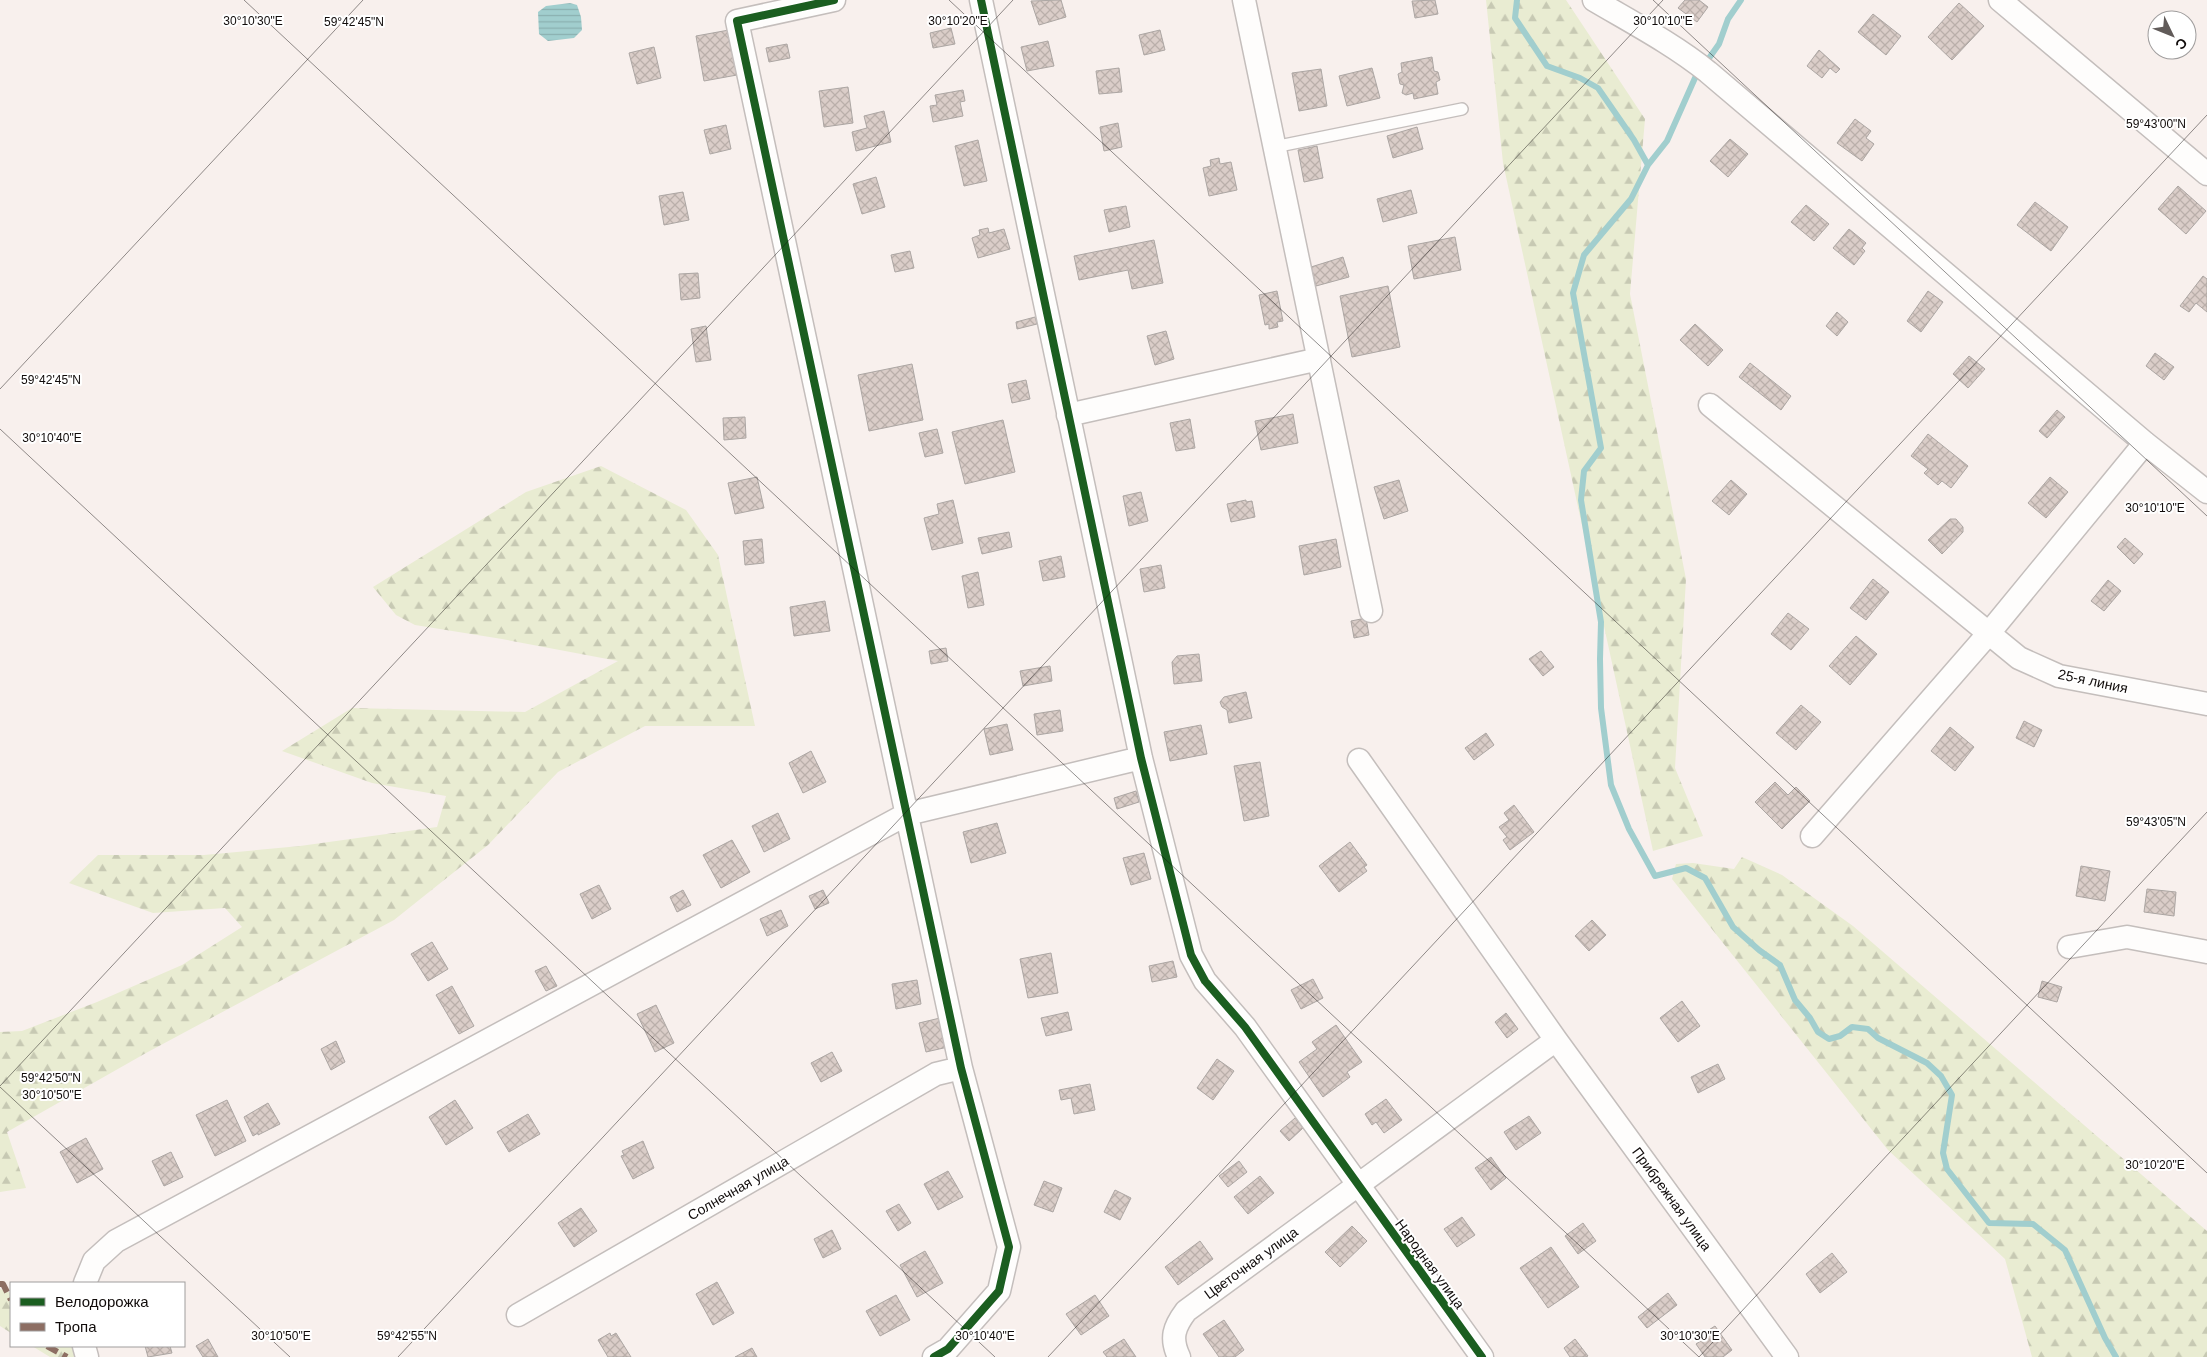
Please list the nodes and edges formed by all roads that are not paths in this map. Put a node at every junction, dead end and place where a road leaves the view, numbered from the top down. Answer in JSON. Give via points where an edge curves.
{"nodes":[{"id":1,"x":834,"y":0,"type":"edge"},
{"id":2,"x":981,"y":0,"type":"edge"},
{"id":3,"x":1244,"y":0,"type":"edge"},
{"id":4,"x":1594,"y":0,"type":"edge"},
{"id":5,"x":2000,"y":0,"type":"edge"},
{"id":6,"x":1462,"y":109,"type":"dead end"},
{"id":7,"x":1274,"y":147,"type":"junction"},
{"id":8,"x":2207,"y":174,"type":"edge"},
{"id":9,"x":1319,"y":359,"type":"junction"},
{"id":10,"x":1710,"y":405,"type":"dead end"},
{"id":11,"x":1068,"y":415,"type":"junction"},
{"id":12,"x":2145,"y":443,"type":"junction"},
{"id":13,"x":2207,"y":492,"type":"edge"},
{"id":14,"x":1371,"y":611,"type":"dead end"},
{"id":15,"x":1989,"y":633,"type":"junction"},
{"id":16,"x":2207,"y":704,"type":"edge"},
{"id":17,"x":1141,"y":758,"type":"junction"},
{"id":18,"x":1359,"y":760,"type":"dead end"},
{"id":19,"x":907,"y":814,"type":"junction"},
{"id":20,"x":1812,"y":836,"type":"dead end"},
{"id":21,"x":2069,"y":947,"type":"dead end"},
{"id":22,"x":2207,"y":952,"type":"edge"},
{"id":23,"x":1556,"y":1040,"type":"junction"},
{"id":24,"x":961,"y":1068,"type":"junction"},
{"id":25,"x":1358,"y":1186,"type":"junction"},
{"id":26,"x":85,"y":1282,"type":"edge"},
{"id":27,"x":518,"y":1315,"type":"dead end"},
{"id":28,"x":934,"y":1357,"type":"edge"},
{"id":29,"x":1179,"y":1357,"type":"edge"},
{"id":30,"x":1482,"y":1357,"type":"edge"},
{"id":31,"x":1787,"y":1357,"type":"edge"}],
"edges":[{"from":1,"to":19,"type":"street","via":[[737,21]]},
{"from":2,"to":11,"type":"street","name":"Народная улица"},
{"from":3,"to":7,"type":"street"},
{"from":4,"to":12,"type":"street","via":[[1691,58]]},
{"from":5,"to":8,"type":"street"},
{"from":6,"to":7,"type":"lane"},
{"from":7,"to":9,"type":"street"},
{"from":9,"to":11,"type":"street"},
{"from":9,"to":14,"type":"street"},
{"from":10,"to":15,"type":"street","name":"25-я линия"},
{"from":11,"to":17,"type":"street","name":"Народная улица"},
{"from":12,"to":13,"type":"street"},
{"from":12,"to":15,"type":"street"},
{"from":15,"to":16,"type":"street","name":"25-я линия","via":[[2019,658],[2059,676]]},
{"from":15,"to":20,"type":"street"},
{"from":17,"to":19,"type":"street"},
{"from":17,"to":25,"type":"street","name":"Народная улица","via":[[1191,955],[1205,981],[1245,1027]]},
{"from":18,"to":23,"type":"street","name":"Прибрежная улица"},
{"from":19,"to":24,"type":"street"},
{"from":19,"to":26,"type":"street","via":[[116,1241],[94,1261]]},
{"from":21,"to":22,"type":"street","via":[[2126,937]]},
{"from":23,"to":25,"type":"street","name":"Цветочная улица"},
{"from":23,"to":31,"type":"street","name":"Прибрежная улица"},
{"from":24,"to":27,"type":"street","name":"Солнечная улица","via":[[936,1074]]},
{"from":24,"to":28,"type":"street","via":[[1009,1247],[1000,1291],[948,1349]]},
{"from":25,"to":29,"type":"street","name":"Цветочная улица","via":[[1186,1311],[1176,1325],[1174,1346]]},
{"from":25,"to":30,"type":"street","name":"Народная улица"}]}
